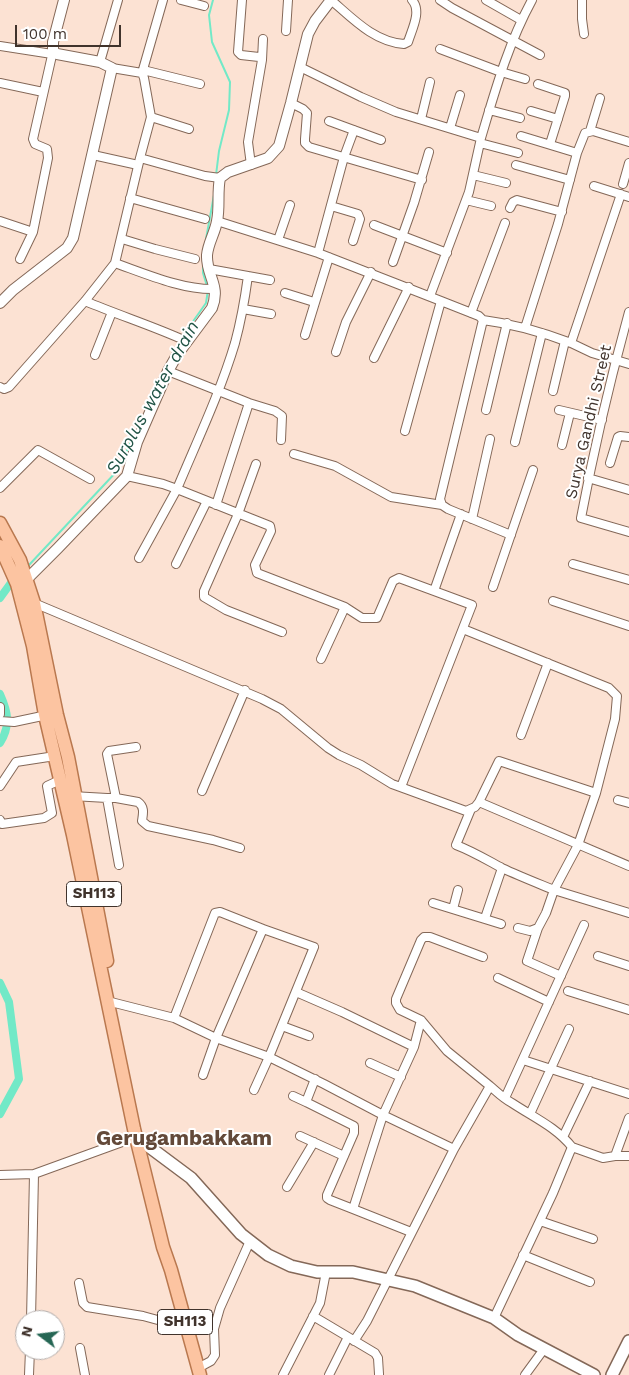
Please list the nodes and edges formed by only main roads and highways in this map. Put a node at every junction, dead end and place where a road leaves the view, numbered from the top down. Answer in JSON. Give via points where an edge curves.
{"nodes":[{"id":1,"x":0,"y":523,"type":"edge"},
{"id":2,"x":0,"y":546,"type":"edge"},
{"id":3,"x":22,"y":581,"type":"junction"},
{"id":4,"x":51,"y":715,"type":"junction"},
{"id":5,"x":69,"y":796,"type":"junction"},
{"id":6,"x":140,"y":1141,"type":"junction"},
{"id":7,"x":629,"y":1341,"type":"edge"},
{"id":8,"x":199,"y":1371,"type":"edge"},
{"id":9,"x":594,"y":1375,"type":"edge"},
{"id":10,"x":612,"y":1375,"type":"edge"}],
"edges":[{"from":1,"to":3,"type":"main road","number":"SH113","via":[[20,560]]},
{"from":2,"to":3,"type":"main road","number":"SH113"},
{"from":3,"to":4,"type":"main road","number":"SH113","via":[[33,646]]},
{"from":3,"to":4,"type":"main road","number":"SH113","via":[[34,603]]},
{"from":4,"to":5,"type":"main road","number":"SH113","via":[[60,780]]},
{"from":4,"to":5,"type":"main road","number":"SH113","via":[[68,757]]},
{"from":5,"to":6,"type":"main road","number":"SH113","via":[[111,1002],[131,1075]]},
{"from":6,"to":8,"type":"main road","number":"SH113","via":[[170,1244],[171,1270]]},
{"from":6,"to":9,"type":"main road","via":[[191,1178],[242,1234],[268,1255],[291,1266],[317,1272],[353,1272],[415,1286],[494,1318],[518,1335]]},
{"from":7,"to":10,"type":"main road"}]}
